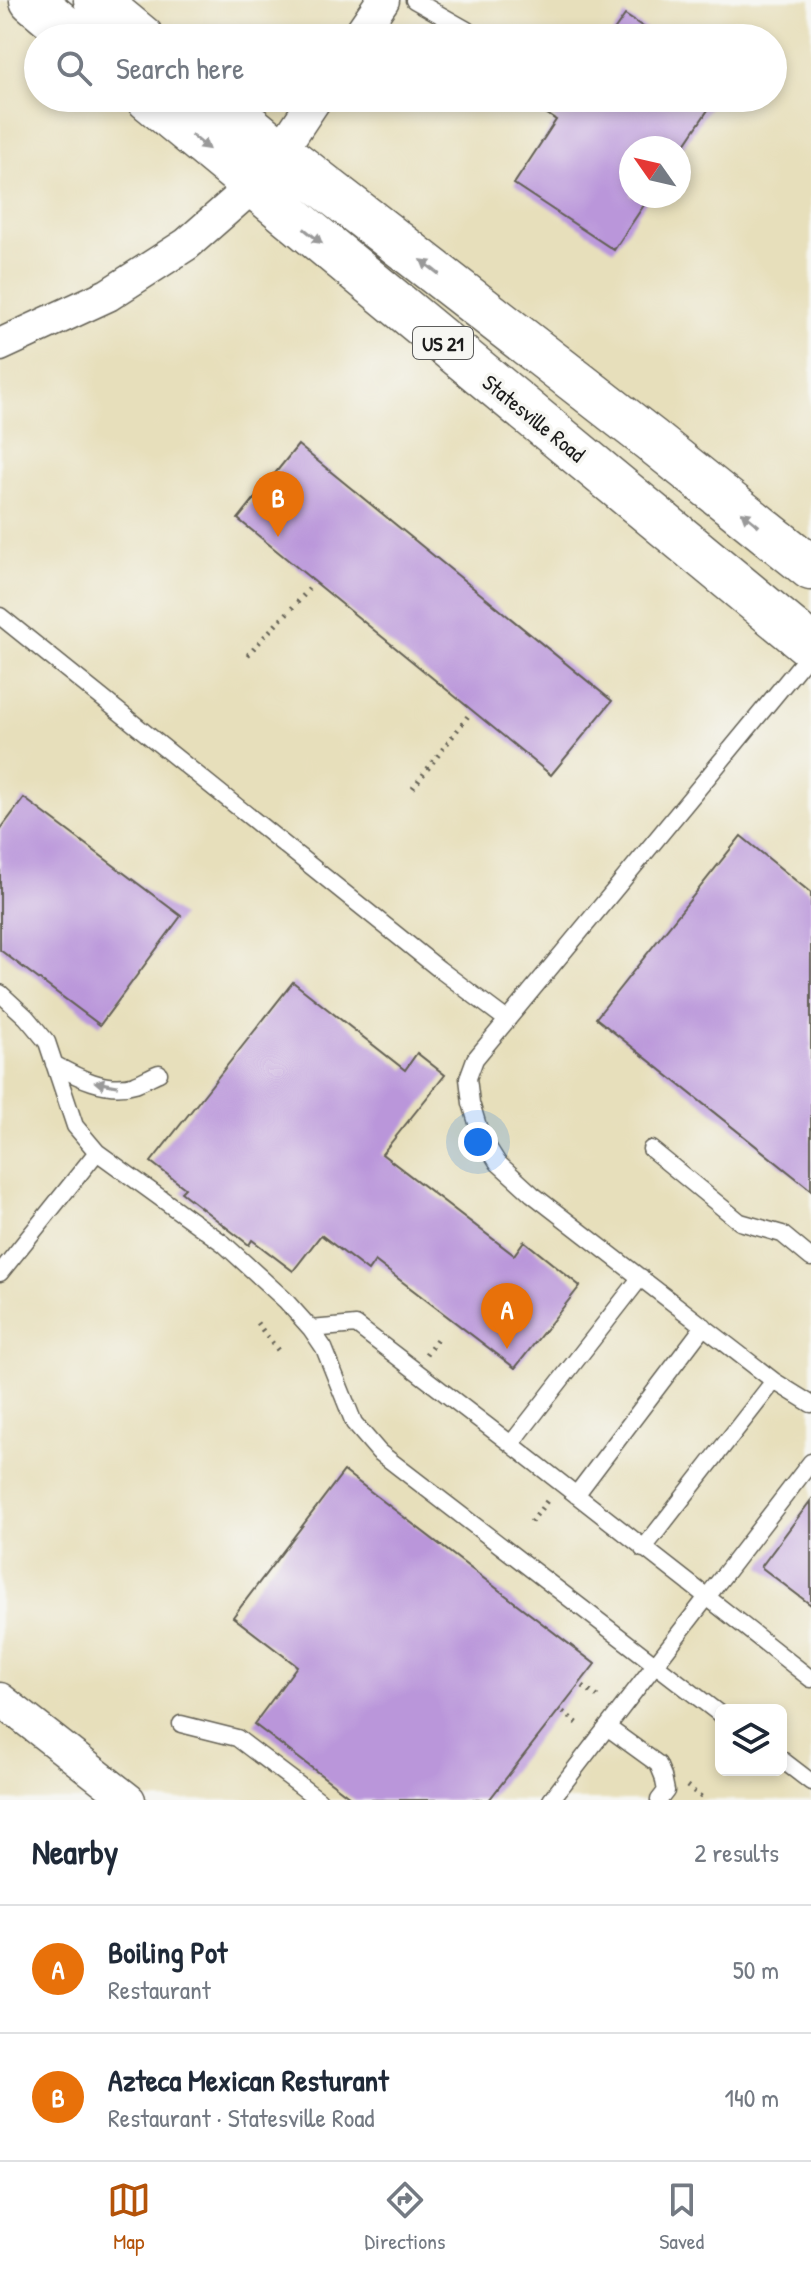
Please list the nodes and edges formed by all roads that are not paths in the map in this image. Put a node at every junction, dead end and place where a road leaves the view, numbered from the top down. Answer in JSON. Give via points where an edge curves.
{"nodes":[{"id":1,"x":32,"y":0,"type":"edge"},
{"id":2,"x":96,"y":0,"type":"edge"},
{"id":3,"x":383,"y":0,"type":"edge"},
{"id":4,"x":414,"y":0,"type":"edge"},
{"id":5,"x":60,"y":24,"type":"edge"},
{"id":6,"x":125,"y":24,"type":"edge"},
{"id":7,"x":367,"y":24,"type":"edge"},
{"id":8,"x":456,"y":24,"type":"edge"},
{"id":9,"x":165,"y":112,"type":"edge"},
{"id":10,"x":232,"y":112,"type":"edge"},
{"id":11,"x":307,"y":112,"type":"edge"},
{"id":12,"x":280,"y":152,"type":"junction"},
{"id":13,"x":253,"y":186,"type":"junction"},
{"id":14,"x":0,"y":345,"type":"edge"},
{"id":15,"x":811,"y":568,"type":"edge"},
{"id":16,"x":0,"y":616,"type":"edge"},
{"id":17,"x":811,"y":646,"type":"edge"},
{"id":18,"x":811,"y":652,"type":"edge"},
{"id":19,"x":0,"y":993,"type":"edge"},
{"id":20,"x":507,"y":1020,"type":"junction"},
{"id":21,"x":54,"y":1064,"type":"junction"},
{"id":22,"x":159,"y":1073,"type":"dead end"},
{"id":23,"x":651,"y":1149,"type":"dead end"},
{"id":24,"x":97,"y":1152,"type":"junction"},
{"id":25,"x":811,"y":1258,"type":"edge"},
{"id":26,"x":0,"y":1273,"type":"edge"},
{"id":27,"x":641,"y":1277,"type":"junction"},
{"id":28,"x":704,"y":1326,"type":"junction"},
{"id":29,"x":311,"y":1329,"type":"junction"},
{"id":30,"x":774,"y":1381,"type":"junction"},
{"id":31,"x":811,"y":1404,"type":"edge"},
{"id":32,"x":511,"y":1444,"type":"junction"},
{"id":33,"x":811,"y":1462,"type":"edge"},
{"id":34,"x":576,"y":1495,"type":"junction"},
{"id":35,"x":643,"y":1549,"type":"junction"},
{"id":36,"x":707,"y":1597,"type":"junction"},
{"id":37,"x":654,"y":1665,"type":"junction"},
{"id":38,"x":811,"y":1679,"type":"edge"},
{"id":39,"x":0,"y":1699,"type":"edge"},
{"id":40,"x":715,"y":1711,"type":"edge"},
{"id":41,"x":181,"y":1724,"type":"dead end"},
{"id":42,"x":607,"y":1727,"type":"junction"},
{"id":43,"x":787,"y":1764,"type":"edge"},
{"id":44,"x":811,"y":1782,"type":"edge"},
{"id":45,"x":129,"y":1800,"type":"edge"},
{"id":46,"x":319,"y":1800,"type":"edge"},
{"id":47,"x":551,"y":1800,"type":"edge"},
{"id":48,"x":659,"y":1800,"type":"edge"}],
"edges":[{"from":1,"to":5,"type":"main road"},
{"from":2,"to":6,"type":"main road"},
{"from":3,"to":7,"type":"street"},
{"from":4,"to":8,"type":"lane"},
{"from":9,"to":13,"type":"main road","name":"Statesville Road","number":"US 21","one_way":true},
{"from":10,"to":12,"type":"main road","number":"US 21"},
{"from":11,"to":12,"type":"street"},
{"from":12,"to":13,"type":"street"},
{"from":15,"to":12,"type":"main road","number":"US 21","one_way":true},
{"from":13,"to":14,"type":"street","via":[[187,244],[108,295]]},
{"from":13,"to":17,"type":"main road","name":"Statesville Road","number":"US 21","one_way":true},
{"from":16,"to":20,"type":"lane"},
{"from":18,"to":20,"type":"lane"},
{"from":19,"to":21,"type":"lane","via":[[47,1042]]},
{"from":20,"to":27,"type":"lane","via":[[475,1059],[468,1078],[481,1136],[498,1163],[532,1194]]},
{"from":22,"to":21,"type":"lane","one_way":true,"via":[[119,1087],[79,1078]]},
{"from":21,"to":24,"type":"lane","via":[[75,1126]]},
{"from":23,"to":25,"type":"lane","via":[[740,1222],[782,1234]]},
{"from":24,"to":26,"type":"lane"},
{"from":24,"to":29,"type":"lane","via":[[224,1244]]},
{"from":27,"to":28,"type":"lane"},
{"from":27,"to":32,"type":"lane"},
{"from":28,"to":30,"type":"lane"},
{"from":28,"to":34,"type":"lane"},
{"from":29,"to":32,"type":"lane","via":[[356,1325]]},
{"from":29,"to":37,"type":"lane","via":[[354,1423],[379,1452]]},
{"from":30,"to":31,"type":"lane"},
{"from":30,"to":35,"type":"lane"},
{"from":32,"to":34,"type":"lane"},
{"from":33,"to":36,"type":"lane"},
{"from":34,"to":35,"type":"lane"},
{"from":35,"to":36,"type":"lane"},
{"from":36,"to":37,"type":"lane"},
{"from":36,"to":38,"type":"lane"},
{"from":37,"to":40,"type":"lane"},
{"from":37,"to":42,"type":"lane"},
{"from":39,"to":45,"type":"street"},
{"from":41,"to":46,"type":"lane","via":[[237,1738]]},
{"from":42,"to":47,"type":"lane"},
{"from":42,"to":48,"type":"lane","via":[[658,1764],[666,1791]]},
{"from":43,"to":44,"type":"lane"}]}
